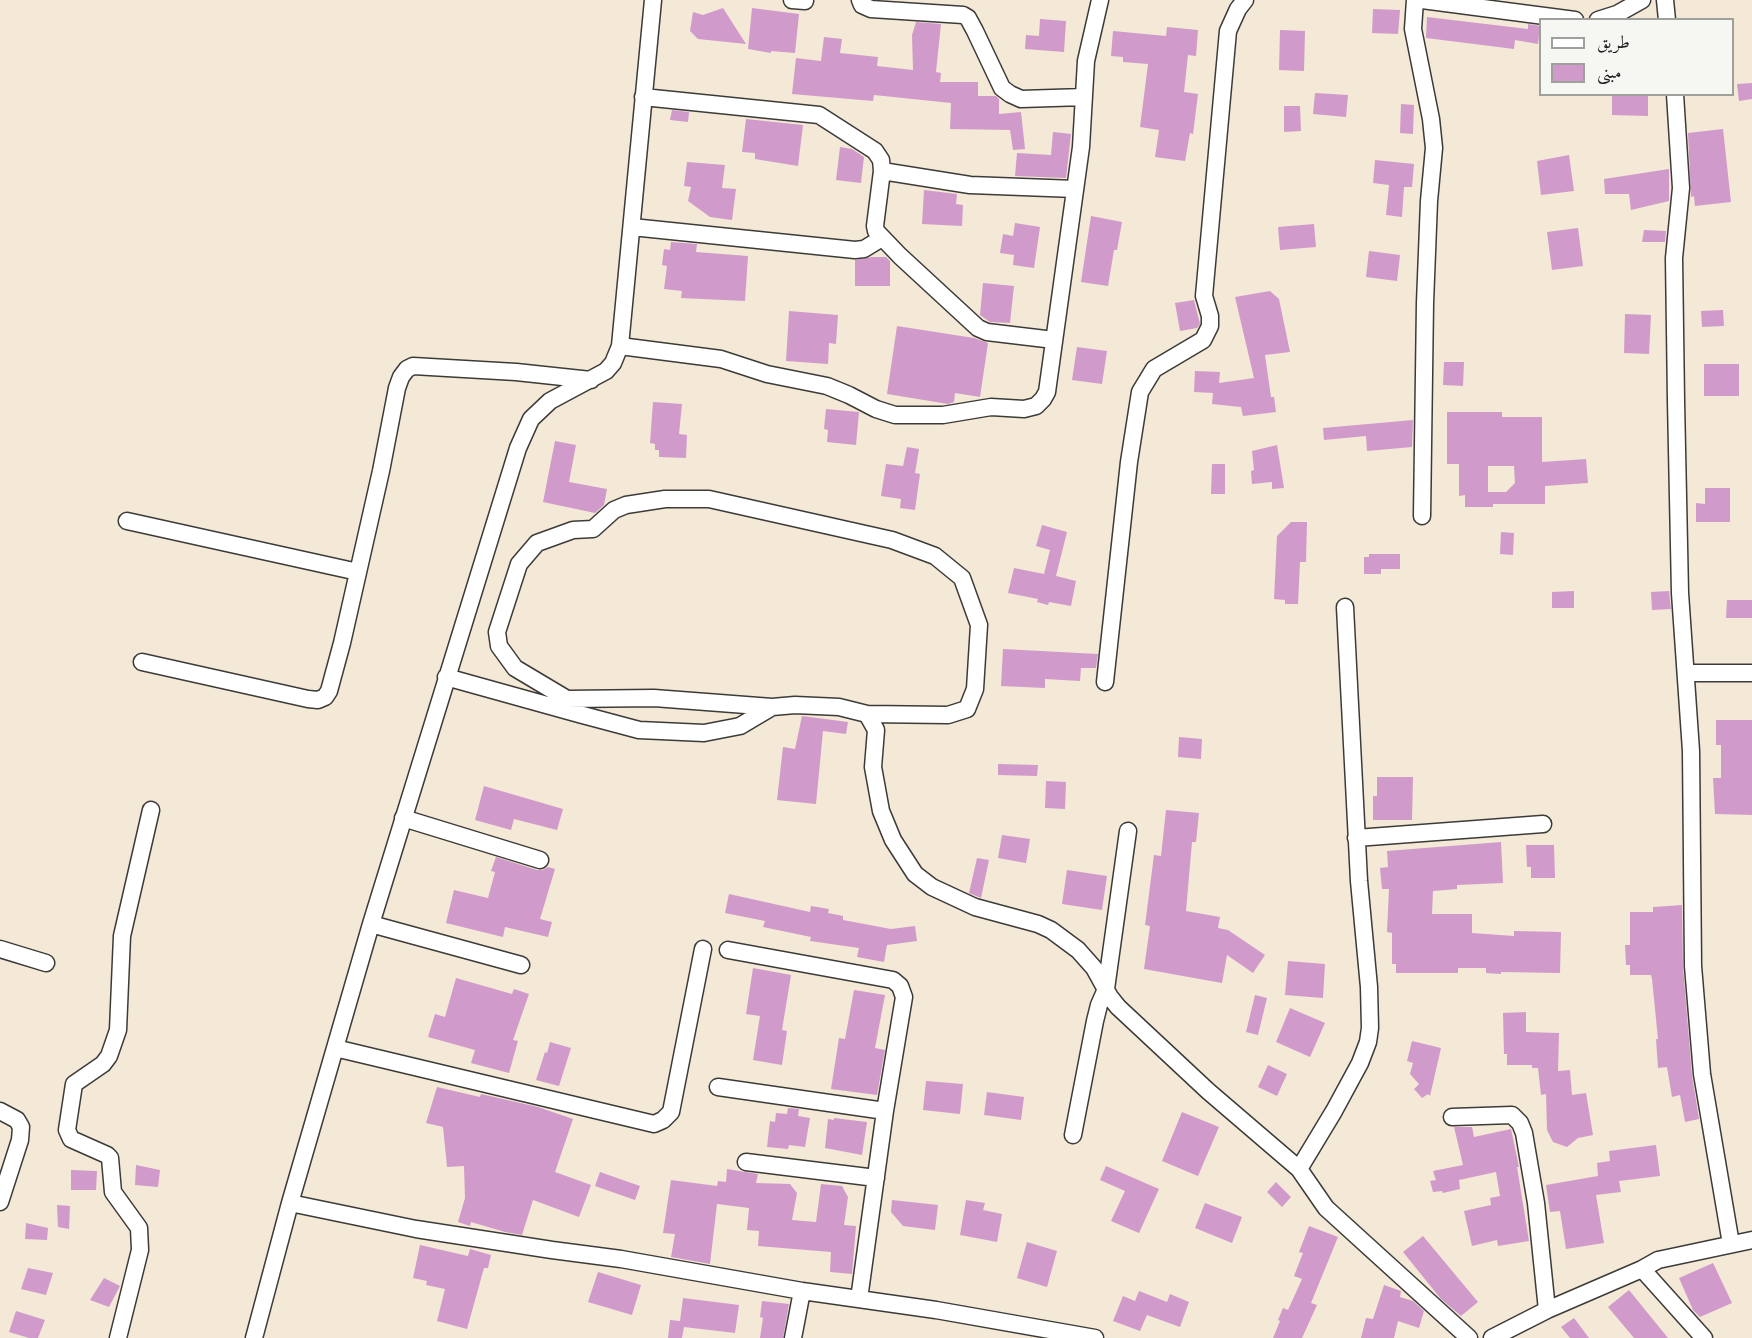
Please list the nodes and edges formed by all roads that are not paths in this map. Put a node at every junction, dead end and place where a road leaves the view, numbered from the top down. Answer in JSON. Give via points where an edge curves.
{"nodes":[{"id":1,"x":653,"y":0,"type":"edge"},
{"id":2,"x":860,"y":0,"type":"edge"},
{"id":3,"x":1100,"y":0,"type":"edge"},
{"id":4,"x":1245,"y":0,"type":"edge"},
{"id":5,"x":1415,"y":0,"type":"edge"},
{"id":6,"x":1422,"y":0,"type":"edge"},
{"id":7,"x":1642,"y":0,"type":"edge"},
{"id":8,"x":1665,"y":0,"type":"edge"},
{"id":9,"x":1560,"y":18,"type":"edge"},
{"id":10,"x":1604,"y":18,"type":"edge"},
{"id":11,"x":1667,"y":18,"type":"edge"},
{"id":12,"x":1675,"y":96,"type":"edge"},
{"id":13,"x":643,"y":97,"type":"junction"},
{"id":14,"x":1084,"y":97,"type":"junction"},
{"id":15,"x":882,"y":171,"type":"junction"},
{"id":16,"x":1075,"y":189,"type":"junction"},
{"id":17,"x":632,"y":227,"type":"junction"},
{"id":18,"x":882,"y":238,"type":"junction"},
{"id":19,"x":1054,"y":340,"type":"junction"},
{"id":20,"x":620,"y":346,"type":"junction"},
{"id":21,"x":592,"y":380,"type":"junction"},
{"id":22,"x":1422,"y":516,"type":"dead end"},
{"id":23,"x":127,"y":520,"type":"dead end"},
{"id":24,"x":358,"y":572,"type":"junction"},
{"id":25,"x":1345,"y":606,"type":"dead end"},
{"id":26,"x":142,"y":662,"type":"dead end"},
{"id":27,"x":1686,"y":673,"type":"junction"},
{"id":28,"x":1752,"y":673,"type":"edge"},
{"id":29,"x":446,"y":677,"type":"junction"},
{"id":30,"x":1105,"y":682,"type":"dead end"},
{"id":31,"x":567,"y":699,"type":"junction"},
{"id":32,"x":772,"y":707,"type":"junction"},
{"id":33,"x":579,"y":714,"type":"junction"},
{"id":34,"x":867,"y":714,"type":"junction"},
{"id":35,"x":151,"y":810,"type":"dead end"},
{"id":36,"x":403,"y":818,"type":"junction"},
{"id":37,"x":1543,"y":824,"type":"dead end"},
{"id":38,"x":1128,"y":831,"type":"dead end"},
{"id":39,"x":1356,"y":838,"type":"junction"},
{"id":40,"x":540,"y":860,"type":"dead end"},
{"id":41,"x":371,"y":924,"type":"junction"},
{"id":42,"x":0,"y":949,"type":"edge"},
{"id":43,"x":703,"y":950,"type":"dead end"},
{"id":44,"x":728,"y":950,"type":"dead end"},
{"id":45,"x":46,"y":963,"type":"dead end"},
{"id":46,"x":521,"y":965,"type":"dead end"},
{"id":47,"x":1106,"y":989,"type":"junction"},
{"id":48,"x":335,"y":1048,"type":"junction"},
{"id":49,"x":718,"y":1087,"type":"dead end"},
{"id":50,"x":0,"y":1111,"type":"edge"},
{"id":51,"x":885,"y":1111,"type":"junction"},
{"id":52,"x":1452,"y":1117,"type":"dead end"},
{"id":53,"x":1073,"y":1136,"type":"dead end"},
{"id":54,"x":746,"y":1162,"type":"dead end"},
{"id":55,"x":1299,"y":1168,"type":"junction"},
{"id":56,"x":876,"y":1178,"type":"junction"},
{"id":57,"x":0,"y":1202,"type":"edge"},
{"id":58,"x":290,"y":1203,"type":"junction"},
{"id":59,"x":1752,"y":1240,"type":"edge"},
{"id":60,"x":1731,"y":1245,"type":"junction"},
{"id":61,"x":1642,"y":1269,"type":"junction"},
{"id":62,"x":802,"y":1291,"type":"junction"},
{"id":63,"x":859,"y":1299,"type":"junction"},
{"id":64,"x":1547,"y":1310,"type":"junction"},
{"id":65,"x":118,"y":1338,"type":"edge"},
{"id":66,"x":254,"y":1338,"type":"edge"},
{"id":67,"x":793,"y":1338,"type":"edge"},
{"id":68,"x":1095,"y":1338,"type":"edge"},
{"id":69,"x":1468,"y":1338,"type":"edge"},
{"id":70,"x":1492,"y":1338,"type":"edge"},
{"id":71,"x":1704,"y":1338,"type":"edge"}],
"edges":[{"from":1,"to":13,"type":"street"},
{"from":2,"to":14,"type":"street","via":[[871,9],[963,15],[975,31],[1002,88],[1010,94],[1021,99]]},
{"from":3,"to":14,"type":"street","via":[[1086,61]]},
{"from":4,"to":30,"type":"street","via":[[1228,32],[1204,296],[1210,326],[1203,340],[1154,369],[1140,392]]},
{"from":5,"to":22,"type":"street","via":[[1413,29],[1434,148],[1425,292]]},
{"from":6,"to":9,"type":"street"},
{"from":7,"to":10,"type":"street"},
{"from":8,"to":11,"type":"street"},
{"from":12,"to":27,"type":"street","via":[[1681,188],[1674,258],[1680,593]]},
{"from":13,"to":15,"type":"street","via":[[819,115],[875,151]]},
{"from":13,"to":17,"type":"street"},
{"from":14,"to":16,"type":"street"},
{"from":15,"to":16,"type":"street","via":[[970,185]]},
{"from":15,"to":18,"type":"street","via":[[875,226]]},
{"from":16,"to":19,"type":"street"},
{"from":17,"to":18,"type":"street","via":[[855,250]]},
{"from":17,"to":20,"type":"street"},
{"from":18,"to":19,"type":"street","via":[[978,328]]},
{"from":19,"to":20,"type":"street","via":[[1047,392],[1036,406],[920,416],[895,415],[827,386],[721,359]]},
{"from":20,"to":21,"type":"street","via":[[606,372]]},
{"from":21,"to":24,"type":"street","via":[[516,372],[413,366],[407,369],[397,388]]},
{"from":21,"to":29,"type":"street","via":[[550,401],[531,419],[518,448]]},
{"from":23,"to":24,"type":"street"},
{"from":24,"to":26,"type":"street","via":[[329,691],[318,700]]},
{"from":25,"to":39,"type":"street"},
{"from":27,"to":28,"type":"street"},
{"from":27,"to":60,"type":"street","via":[[1695,1007],[1702,1074]]},
{"from":29,"to":33,"type":"street"},
{"from":29,"to":36,"type":"street"},
{"from":31,"to":32,"type":"street","via":[[654,698]]},
{"from":31,"to":33,"type":"street"},
{"from":31,"to":34,"type":"street","via":[[515,668],[499,646],[497,632],[519,564],[537,543],[573,530],[593,529],[614,510],[626,505],[665,498],[709,500],[892,540],[935,556],[962,578],[979,625],[975,689],[967,709],[948,715]]},
{"from":32,"to":33,"type":"street","via":[[740,726],[704,733],[639,730]]},
{"from":32,"to":34,"type":"street","via":[[839,707]]},
{"from":34,"to":47,"type":"street","via":[[876,730],[873,767],[881,811],[893,840],[915,874],[932,887],[975,907],[1051,930],[1078,950]]},
{"from":35,"to":65,"type":"street","via":[[122,936],[118,1030],[103,1064],[74,1084],[67,1130],[71,1139],[110,1158],[112,1192],[141,1236]]},
{"from":36,"to":40,"type":"street"},
{"from":36,"to":41,"type":"street"},
{"from":37,"to":39,"type":"street"},
{"from":38,"to":47,"type":"street"},
{"from":39,"to":55,"type":"street","via":[[1369,987],[1368,1042],[1345,1093]]},
{"from":41,"to":46,"type":"street"},
{"from":41,"to":48,"type":"street"},
{"from":42,"to":45,"type":"street"},
{"from":43,"to":48,"type":"street","via":[[671,1112],[654,1124]]},
{"from":44,"to":51,"type":"street","via":[[893,980],[900,986],[904,997]]},
{"from":47,"to":53,"type":"street","via":[[1095,1021]]},
{"from":47,"to":55,"type":"street","via":[[1144,1032]]},
{"from":48,"to":58,"type":"street"},
{"from":49,"to":51,"type":"street"},
{"from":50,"to":57,"type":"street","via":[[18,1120],[21,1127]]},
{"from":51,"to":56,"type":"street"},
{"from":52,"to":64,"type":"street","via":[[1506,1114],[1520,1123],[1536,1203]]},
{"from":54,"to":56,"type":"street"},
{"from":55,"to":69,"type":"street","via":[[1326,1208]]},
{"from":56,"to":63,"type":"street"},
{"from":58,"to":62,"type":"street","via":[[416,1229]]},
{"from":58,"to":66,"type":"street"},
{"from":59,"to":60,"type":"street"},
{"from":60,"to":61,"type":"street","via":[[1658,1260]]},
{"from":61,"to":64,"type":"street"},
{"from":61,"to":71,"type":"street"},
{"from":62,"to":63,"type":"street"},
{"from":62,"to":67,"type":"street"},
{"from":63,"to":68,"type":"street"},
{"from":64,"to":70,"type":"street"}]}
